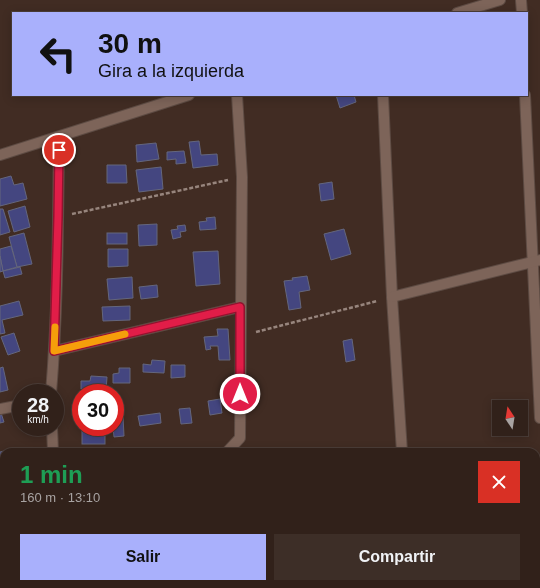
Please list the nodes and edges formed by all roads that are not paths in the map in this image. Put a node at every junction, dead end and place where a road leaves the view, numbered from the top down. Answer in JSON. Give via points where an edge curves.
{"nodes":[{"id":1,"x":500,"y":0,"type":"edge"},
{"id":2,"x":521,"y":0,"type":"edge"},
{"id":3,"x":460,"y":12,"type":"edge"},
{"id":4,"x":522,"y":12,"type":"edge"},
{"id":5,"x":186,"y":96,"type":"edge"},
{"id":6,"x":237,"y":96,"type":"edge"},
{"id":7,"x":383,"y":96,"type":"edge"},
{"id":8,"x":525,"y":96,"type":"edge"},
{"id":9,"x":59,"y":137,"type":"junction"},
{"id":10,"x":0,"y":155,"type":"edge"},
{"id":11,"x":536,"y":261,"type":"edge"},
{"id":12,"x":392,"y":297,"type":"junction"},
{"id":13,"x":240,"y":307,"type":"junction"},
{"id":14,"x":54,"y":351,"type":"junction"},
{"id":15,"x":52,"y":384,"type":"edge"},
{"id":16,"x":12,"y":407,"type":"edge"},
{"id":17,"x":0,"y":409,"type":"edge"},
{"id":18,"x":540,"y":418,"type":"edge"},
{"id":19,"x":52,"y":436,"type":"edge"},
{"id":20,"x":53,"y":448,"type":"edge"},
{"id":21,"x":231,"y":448,"type":"edge"},
{"id":22,"x":402,"y":448,"type":"edge"}],
"edges":[{"from":1,"to":3,"type":"street"},
{"from":2,"to":4,"type":"street"},
{"from":5,"to":9,"type":"street"},
{"from":6,"to":13,"type":"street","via":[[242,177]]},
{"from":7,"to":12,"type":"street"},
{"from":8,"to":11,"type":"street"},
{"from":9,"to":10,"type":"street"},
{"from":9,"to":14,"type":"street"},
{"from":11,"to":12,"type":"street"},
{"from":11,"to":18,"type":"street"},
{"from":12,"to":22,"type":"street"},
{"from":13,"to":14,"type":"street"},
{"from":13,"to":21,"type":"street","via":[[240,438]]},
{"from":14,"to":15,"type":"street"},
{"from":16,"to":17,"type":"street"},
{"from":19,"to":20,"type":"street"}]}
